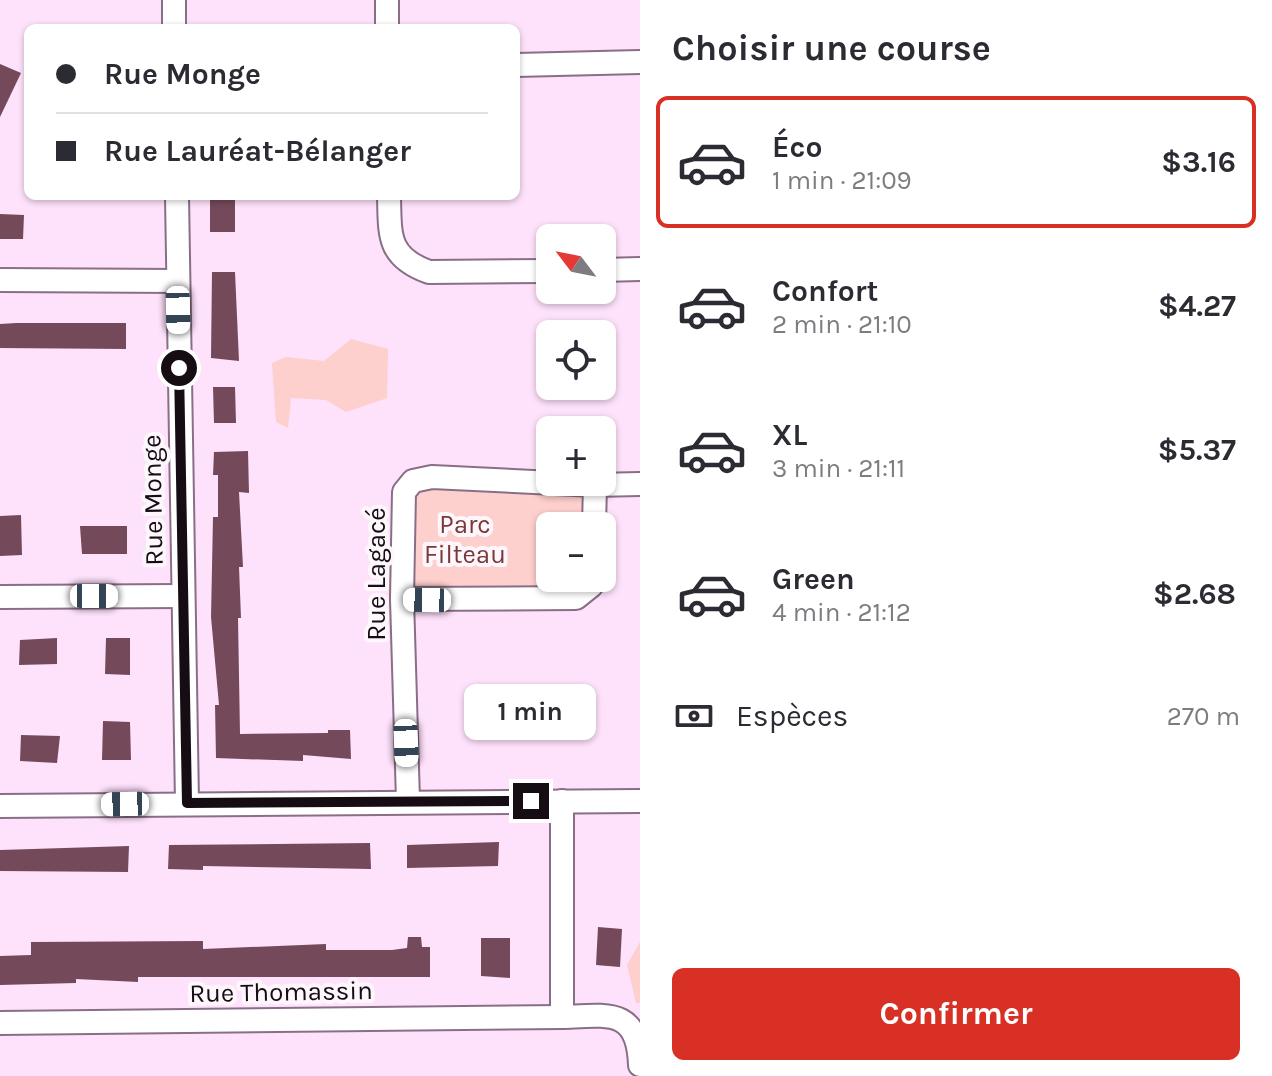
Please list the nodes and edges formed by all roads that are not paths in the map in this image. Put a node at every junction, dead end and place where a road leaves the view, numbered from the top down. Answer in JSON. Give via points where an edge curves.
{"nodes":[{"id":1,"x":174,"y":0,"type":"edge"},
{"id":2,"x":387,"y":0,"type":"edge"},
{"id":3,"x":174,"y":24,"type":"edge"},
{"id":4,"x":387,"y":24,"type":"edge"},
{"id":5,"x":640,"y":62,"type":"edge"},
{"id":6,"x":520,"y":65,"type":"edge"},
{"id":7,"x":177,"y":200,"type":"edge"},
{"id":8,"x":389,"y":200,"type":"edge"},
{"id":9,"x":640,"y":269,"type":"edge"},
{"id":10,"x":616,"y":270,"type":"edge"},
{"id":11,"x":536,"y":271,"type":"edge"},
{"id":12,"x":0,"y":280,"type":"edge"},
{"id":13,"x":178,"y":281,"type":"junction"},
{"id":14,"x":536,"y":482,"type":"edge"},
{"id":15,"x":640,"y":484,"type":"edge"},
{"id":16,"x":616,"y":485,"type":"edge"},
{"id":17,"x":584,"y":592,"type":"edge"},
{"id":18,"x":182,"y":596,"type":"junction"},
{"id":19,"x":0,"y":597,"type":"edge"},
{"id":20,"x":402,"y":599,"type":"junction"},
{"id":21,"x":408,"y":801,"type":"junction"},
{"id":22,"x":562,"y":801,"type":"junction"},
{"id":23,"x":640,"y":801,"type":"edge"},
{"id":24,"x":187,"y":803,"type":"junction"},
{"id":25,"x":0,"y":806,"type":"edge"},
{"id":26,"x":562,"y":1017,"type":"junction"},
{"id":27,"x":0,"y":1023,"type":"edge"},
{"id":28,"x":640,"y":1065,"type":"edge"}],
"edges":[{"from":1,"to":3,"type":"street"},
{"from":2,"to":4,"type":"street"},
{"from":5,"to":6,"type":"street"},
{"from":7,"to":13,"type":"street","name":"Rue Monge"},
{"from":8,"to":11,"type":"street","via":[[395,250],[413,266],[429,272]]},
{"from":9,"to":10,"type":"street"},
{"from":12,"to":13,"type":"street"},
{"from":13,"to":18,"type":"street","name":"Rue Monge"},
{"from":14,"to":20,"type":"street","name":"Rue Lagacé","via":[[432,477],[413,481],[404,492]]},
{"from":15,"to":16,"type":"street","name":"Rue Lagacé"},
{"from":17,"to":20,"type":"street","via":[[576,598]]},
{"from":18,"to":19,"type":"street"},
{"from":18,"to":24,"type":"street","name":"Rue Monge"},
{"from":20,"to":21,"type":"street","name":"Rue Lagacé"},
{"from":21,"to":22,"type":"street"},
{"from":21,"to":24,"type":"street"},
{"from":22,"to":23,"type":"street"},
{"from":22,"to":26,"type":"street"},
{"from":24,"to":25,"type":"street"},
{"from":26,"to":27,"type":"street","name":"Rue Thomassin"},
{"from":26,"to":28,"type":"street","name":"Rue Thomassin","via":[[626,1021],[636,1033]]}]}
